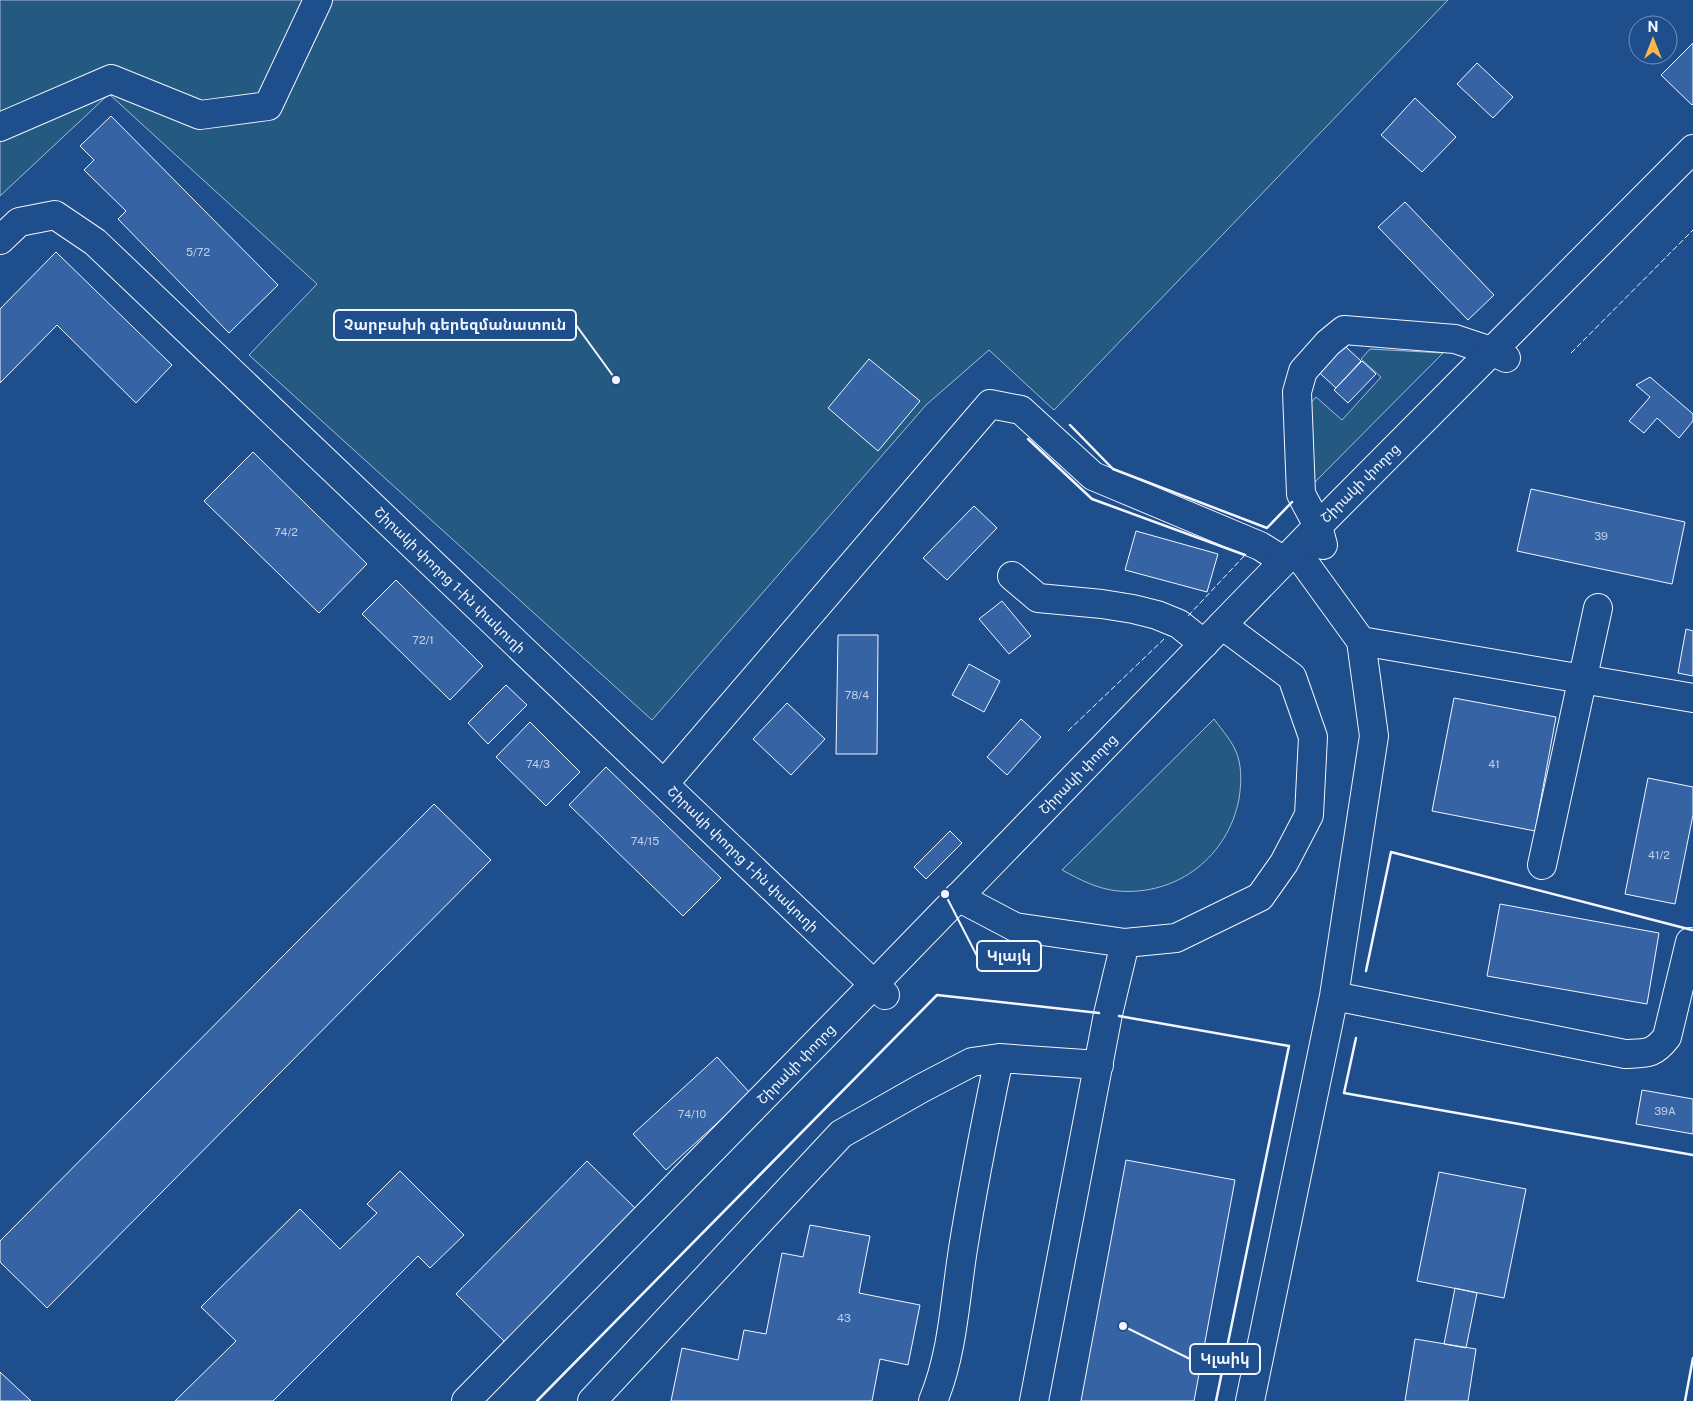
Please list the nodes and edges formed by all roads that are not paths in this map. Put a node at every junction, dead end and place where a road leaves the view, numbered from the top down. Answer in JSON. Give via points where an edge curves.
{"nodes":[{"id":1,"x":318,"y":0,"type":"edge"},
{"id":2,"x":0,"y":126,"type":"edge"},
{"id":3,"x":1693,"y":149,"type":"edge"},
{"id":4,"x":1693,"y":174,"type":"edge"},
{"id":5,"x":0,"y":240,"type":"edge"},
{"id":6,"x":1499,"y":355,"type":"junction"},
{"id":7,"x":1305,"y":549,"type":"junction"},
{"id":8,"x":1012,"y":576,"type":"dead end"},
{"id":9,"x":1598,"y":608,"type":"dead end"},
{"id":10,"x":1221,"y":635,"type":"junction"},
{"id":11,"x":1361,"y":641,"type":"junction"},
{"id":12,"x":1582,"y":679,"type":"junction"},
{"id":13,"x":1693,"y":698,"type":"edge"},
{"id":14,"x":664,"y":784,"type":"junction"},
{"id":15,"x":1542,"y":865,"type":"dead end"},
{"id":16,"x":966,"y":902,"type":"junction"},
{"id":17,"x":1690,"y":942,"type":"dead end"},
{"id":18,"x":1126,"y":943,"type":"junction"},
{"id":19,"x":880,"y":989,"type":"junction"},
{"id":20,"x":1334,"y":996,"type":"junction"},
{"id":21,"x":999,"y":1058,"type":"junction"},
{"id":22,"x":1099,"y":1065,"type":"junction"},
{"id":23,"x":466,"y":1401,"type":"edge"},
{"id":24,"x":484,"y":1401,"type":"edge"},
{"id":25,"x":592,"y":1401,"type":"edge"},
{"id":26,"x":933,"y":1401,"type":"edge"},
{"id":27,"x":1034,"y":1401,"type":"edge"},
{"id":28,"x":1250,"y":1401,"type":"edge"}],
"edges":[{"from":1,"to":2,"type":"main road","via":[[268,106],[200,115],[111,79]]},
{"from":3,"to":6,"type":"main road","name":"Շիրակի փողոց"},
{"from":4,"to":6,"type":"main road","name":"Շիրակի փողոց"},
{"from":5,"to":14,"type":"main road","name":"Շիրակի փողոց 1-ին փակուղի","via":[[19,222],[55,215],[95,242]]},
{"from":6,"to":7,"type":"main road","name":"Շիրակի փողոց"},
{"from":6,"to":7,"type":"main road","via":[[1455,339],[1344,330],[1328,343],[1303,371],[1297,392]]},
{"from":7,"to":10,"type":"main road","name":"Շիրակի փողոց"},
{"from":7,"to":11,"type":"main road"},
{"from":7,"to":14,"type":"main road","via":[[1260,546],[1093,476],[1021,410],[990,404]]},
{"from":8,"to":10,"type":"main road","via":[[1038,598],[1133,609]]},
{"from":9,"to":12,"type":"main road"},
{"from":10,"to":16,"type":"main road","name":"Շիրակի փողոց"},
{"from":10,"to":18,"type":"main road","via":[[1292,677],[1313,738],[1309,815],[1284,863],[1260,897],[1176,938]]},
{"from":11,"to":12,"type":"main road"},
{"from":11,"to":20,"type":"main road","via":[[1374,736]]},
{"from":12,"to":13,"type":"main road"},
{"from":12,"to":15,"type":"main road"},
{"from":14,"to":19,"type":"main road","name":"Շիրակի փողոց 1-ին փակուղի"},
{"from":16,"to":18,"type":"main road","via":[[1015,927]]},
{"from":16,"to":19,"type":"main road","name":"Շիրակի փողոց"},
{"from":17,"to":20,"type":"main road","via":[[1667,1037],[1658,1048],[1646,1053],[1625,1054]]},
{"from":18,"to":22,"type":"main road"},
{"from":19,"to":23,"type":"main road","name":"Շիրակի փողոց"},
{"from":19,"to":24,"type":"main road","name":"Շիրակի փողոց"},
{"from":20,"to":28,"type":"main road"},
{"from":21,"to":22,"type":"main road"},
{"from":21,"to":25,"type":"main road","via":[[972,1062],[841,1134]]},
{"from":21,"to":26,"type":"main road","via":[[978,1160],[942,1380]]},
{"from":22,"to":27,"type":"main road"}]}
